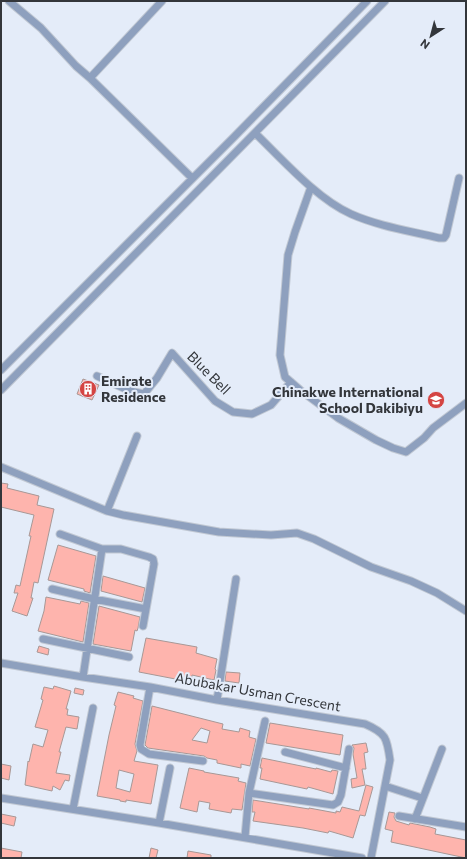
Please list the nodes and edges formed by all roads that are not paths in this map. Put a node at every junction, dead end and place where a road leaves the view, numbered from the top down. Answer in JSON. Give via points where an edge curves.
{"nodes":[{"id":1,"x":9,"y":1,"type":"edge"},
{"id":2,"x":162,"y":1,"type":"edge"},
{"id":3,"x":367,"y":1,"type":"edge"},
{"id":4,"x":385,"y":1,"type":"edge"},
{"id":5,"x":90,"y":78,"type":"junction"},
{"id":6,"x":255,"y":133,"type":"junction"},
{"id":7,"x":234,"y":137,"type":"junction"},
{"id":8,"x":243,"y":145,"type":"junction"},
{"id":9,"x":192,"y":178,"type":"junction"},
{"id":10,"x":459,"y":178,"type":"dead end"},
{"id":11,"x":311,"y":186,"type":"junction"},
{"id":12,"x":1,"y":370,"type":"edge"},
{"id":13,"x":97,"y":376,"type":"dead end"},
{"id":14,"x":291,"y":382,"type":"junction"},
{"id":15,"x":1,"y":390,"type":"edge"},
{"id":16,"x":466,"y":402,"type":"edge"},
{"id":17,"x":136,"y":436,"type":"dead end"},
{"id":18,"x":1,"y":467,"type":"edge"},
{"id":19,"x":107,"y":511,"type":"junction"},
{"id":20,"x":60,"y":534,"type":"dead end"},
{"id":21,"x":102,"y":549,"type":"junction"},
{"id":22,"x":236,"y":579,"type":"dead end"},
{"id":23,"x":52,"y":589,"type":"dead end"},
{"id":24,"x":94,"y":599,"type":"junction"},
{"id":25,"x":146,"y":608,"type":"junction"},
{"id":26,"x":466,"y":611,"type":"edge"},
{"id":27,"x":143,"y":626,"type":"dead end"},
{"id":28,"x":43,"y":639,"type":"dead end"},
{"id":29,"x":87,"y":649,"type":"junction"},
{"id":30,"x":129,"y":657,"type":"dead end"},
{"id":31,"x":1,"y":663,"type":"edge"},
{"id":32,"x":83,"y":677,"type":"junction"},
{"id":33,"x":150,"y":686,"type":"junction"},
{"id":34,"x":217,"y":700,"type":"junction"},
{"id":35,"x":93,"y":708,"type":"dead end"},
{"id":36,"x":265,"y":721,"type":"dead end"},
{"id":37,"x":442,"y":749,"type":"dead end"},
{"id":38,"x":349,"y":750,"type":"dead end"},
{"id":39,"x":285,"y":752,"type":"dead end"},
{"id":40,"x":203,"y":761,"type":"dead end"},
{"id":41,"x":170,"y":768,"type":"dead end"},
{"id":42,"x":346,"y":768,"type":"junction"},
{"id":43,"x":385,"y":786,"type":"junction"},
{"id":44,"x":249,"y":792,"type":"junction"},
{"id":45,"x":1,"y":798,"type":"edge"},
{"id":46,"x":422,"y":798,"type":"junction"},
{"id":47,"x":73,"y":809,"type":"junction"},
{"id":48,"x":399,"y":816,"type":"dead end"},
{"id":49,"x":415,"y":818,"type":"junction"},
{"id":50,"x":159,"y":823,"type":"junction"},
{"id":51,"x":466,"y":827,"type":"edge"},
{"id":52,"x":245,"y":837,"type":"junction"},
{"id":53,"x":362,"y":858,"type":"edge"},
{"id":54,"x":371,"y":858,"type":"edge"}],
"edges":[{"from":1,"to":5,"type":"street","via":[[41,28]]},
{"from":2,"to":5,"type":"street"},
{"from":3,"to":7,"type":"street"},
{"from":4,"to":6,"type":"street"},
{"from":5,"to":9,"type":"street"},
{"from":6,"to":8,"type":"street"},
{"from":6,"to":11,"type":"street"},
{"from":7,"to":8,"type":"street"},
{"from":7,"to":9,"type":"street"},
{"from":8,"to":15,"type":"street"},
{"from":9,"to":12,"type":"street"},
{"from":10,"to":11,"type":"street","via":[[444,238],[361,218],[349,213]]},
{"from":11,"to":14,"type":"street","via":[[288,255],[280,355],[285,377]]},
{"from":13,"to":14,"type":"street","name":"Blue Bell","via":[[130,391],[144,394],[172,354],[215,401],[233,412],[252,414],[271,405]]},
{"from":14,"to":16,"type":"street","via":[[338,418],[376,440],[406,452]]},
{"from":17,"to":19,"type":"street"},
{"from":18,"to":19,"type":"street"},
{"from":19,"to":26,"type":"street","via":[[219,532],[276,535],[297,533],[371,567],[411,581]]},
{"from":20,"to":21,"type":"street"},
{"from":21,"to":24,"type":"street"},
{"from":21,"to":25,"type":"street","via":[[121,549],[153,559]]},
{"from":22,"to":34,"type":"street"},
{"from":23,"to":24,"type":"street"},
{"from":24,"to":25,"type":"street"},
{"from":24,"to":29,"type":"street"},
{"from":25,"to":27,"type":"street"},
{"from":28,"to":29,"type":"street"},
{"from":29,"to":30,"type":"street"},
{"from":29,"to":32,"type":"street"},
{"from":31,"to":32,"type":"street","name":"Abubakar Usman Crescent"},
{"from":32,"to":33,"type":"street","name":"Abubakar Usman Crescent"},
{"from":33,"to":34,"type":"street","name":"Abubakar Usman Crescent"},
{"from":33,"to":40,"type":"street","via":[[141,749],[149,754]]},
{"from":34,"to":43,"type":"street","name":"Abubakar Usman Crescent","via":[[365,724],[377,729],[384,736],[390,760]]},
{"from":35,"to":47,"type":"street"},
{"from":36,"to":44,"type":"street"},
{"from":37,"to":46,"type":"street"},
{"from":38,"to":42,"type":"street"},
{"from":39,"to":42,"type":"street"},
{"from":41,"to":50,"type":"street"},
{"from":42,"to":44,"type":"street","via":[[341,795],[338,802],[333,805]]},
{"from":43,"to":46,"type":"street"},
{"from":43,"to":54,"type":"street","name":"Abubakar Usman Crescent"},
{"from":44,"to":52,"type":"street"},
{"from":45,"to":47,"type":"street"},
{"from":46,"to":49,"type":"street"},
{"from":47,"to":50,"type":"street"},
{"from":48,"to":49,"type":"street"},
{"from":49,"to":51,"type":"street"},
{"from":50,"to":52,"type":"street"},
{"from":52,"to":53,"type":"street"}]}
